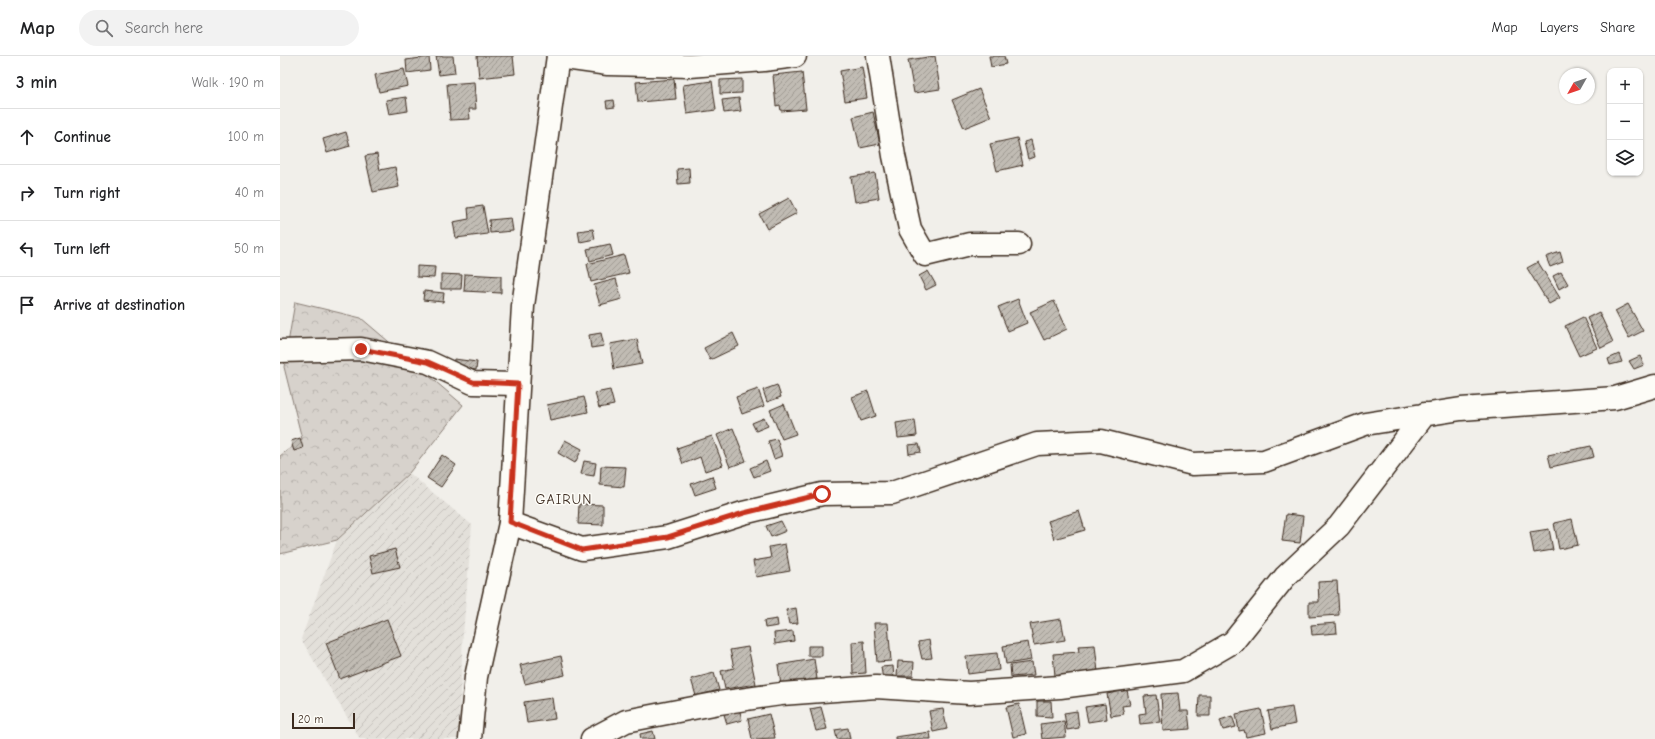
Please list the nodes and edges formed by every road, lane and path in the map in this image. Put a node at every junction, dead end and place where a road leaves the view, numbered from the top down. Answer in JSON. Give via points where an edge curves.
{"nodes":[{"id":1,"x":558,"y":56,"type":"edge"},
{"id":2,"x":795,"y":56,"type":"edge"},
{"id":3,"x":878,"y":56,"type":"edge"},
{"id":4,"x":1019,"y":244,"type":"dead end"},
{"id":5,"x":280,"y":351,"type":"edge"},
{"id":6,"x":518,"y":384,"type":"junction"},
{"id":7,"x":1655,"y":386,"type":"edge"},
{"id":8,"x":1425,"y":414,"type":"junction"},
{"id":9,"x":510,"y":522,"type":"junction"},
{"id":10,"x":470,"y":739,"type":"edge"},
{"id":11,"x":592,"y":739,"type":"edge"}],
"edges":[{"from":1,"to":2,"type":"street","via":[[608,64],[690,66]]},
{"from":1,"to":6,"type":"street","via":[[522,306]]},
{"from":3,"to":4,"type":"street","via":[[894,156],[910,229],[926,255],[970,244]]},
{"from":5,"to":6,"type":"street","via":[[361,349],[428,362],[473,382]]},
{"from":6,"to":9,"type":"street"},
{"from":7,"to":8,"type":"street","via":[[1615,398]]},
{"from":8,"to":9,"type":"street","via":[[1365,424],[1264,461],[1193,464],[1101,440],[1037,444],[892,493],[822,494],[744,513],[668,537],[582,550]]},
{"from":8,"to":11,"type":"street","via":[[1339,526],[1285,577],[1233,642],[1183,671],[1060,687],[969,693],[876,687],[781,694],[626,721]]},
{"from":9,"to":10,"type":"street","via":[[476,677]]}]}
